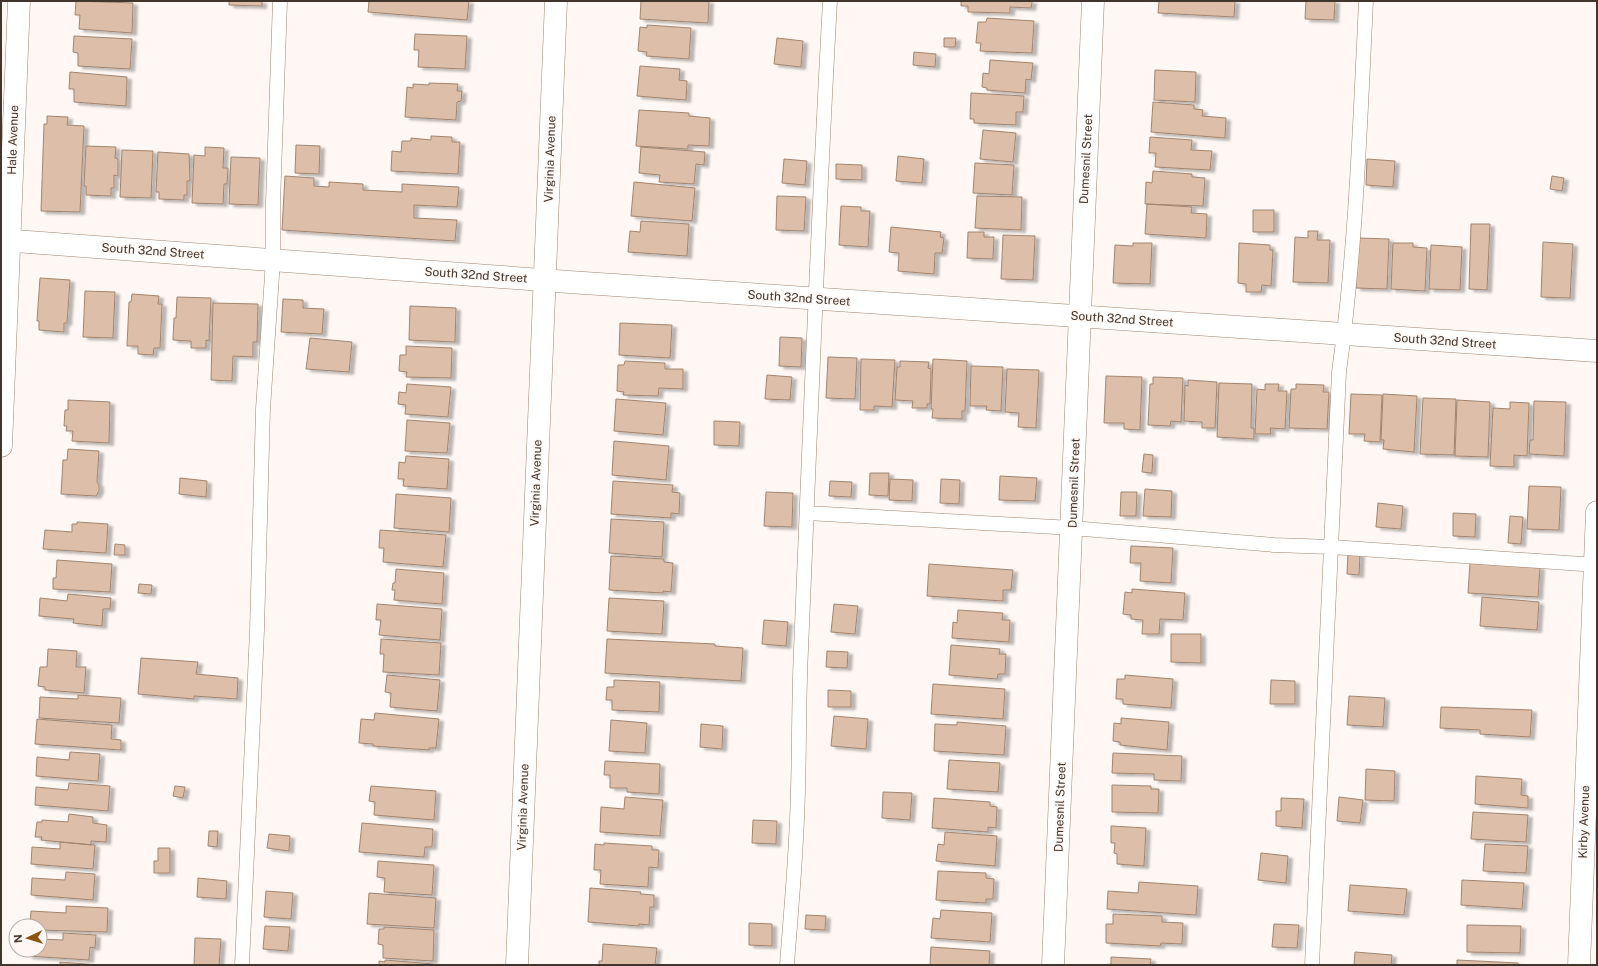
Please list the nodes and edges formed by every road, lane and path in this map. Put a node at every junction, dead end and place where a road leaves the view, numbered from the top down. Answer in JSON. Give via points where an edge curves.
{"nodes":[{"id":1,"x":15,"y":1,"type":"edge"},
{"id":2,"x":19,"y":1,"type":"edge"},
{"id":3,"x":280,"y":1,"type":"edge"},
{"id":4,"x":556,"y":1,"type":"edge"},
{"id":5,"x":830,"y":1,"type":"edge"},
{"id":6,"x":1094,"y":1,"type":"edge"},
{"id":7,"x":1366,"y":1,"type":"edge"},
{"id":8,"x":5,"y":241,"type":"edge"},
{"id":9,"x":272,"y":260,"type":"junction"},
{"id":10,"x":544,"y":280,"type":"junction"},
{"id":11,"x":816,"y":299,"type":"junction"},
{"id":12,"x":1080,"y":316,"type":"junction"},
{"id":13,"x":1344,"y":334,"type":"junction"},
{"id":14,"x":1597,"y":351,"type":"edge"},
{"id":15,"x":1,"y":446,"type":"edge"},
{"id":16,"x":1597,"y":512,"type":"edge"},
{"id":17,"x":807,"y":513,"type":"junction"},
{"id":18,"x":1072,"y":528,"type":"junction"},
{"id":19,"x":1331,"y":547,"type":"junction"},
{"id":20,"x":1596,"y":565,"type":"edge"},
{"id":21,"x":242,"y":965,"type":"edge"},
{"id":22,"x":517,"y":965,"type":"edge"},
{"id":23,"x":787,"y":965,"type":"edge"},
{"id":24,"x":1053,"y":965,"type":"edge"},
{"id":25,"x":1312,"y":965,"type":"edge"},
{"id":26,"x":1579,"y":965,"type":"edge"}],
"edges":[{"from":1,"to":2,"type":"lane"},
{"from":2,"to":8,"type":"street","name":"Hale Avenue"},
{"from":3,"to":9,"type":"lane"},
{"from":4,"to":10,"type":"street","name":"Virginia Avenue"},
{"from":5,"to":11,"type":"lane"},
{"from":6,"to":12,"type":"street","name":"Dumesnil Street"},
{"from":7,"to":13,"type":"lane","via":[[1357,176]]},
{"from":8,"to":9,"type":"street","name":"South 32nd Street"},
{"from":8,"to":15,"type":"street","name":"Hale Avenue"},
{"from":9,"to":10,"type":"street","name":"South 32nd Street"},
{"from":9,"to":21,"type":"lane","via":[[262,409],[257,630]]},
{"from":10,"to":11,"type":"street","name":"South 32nd Street"},
{"from":10,"to":22,"type":"street","name":"Virginia Avenue"},
{"from":11,"to":12,"type":"street","name":"South 32nd Street"},
{"from":11,"to":17,"type":"lane"},
{"from":12,"to":13,"type":"street","name":"South 32nd Street"},
{"from":12,"to":18,"type":"street","name":"Dumesnil Street"},
{"from":13,"to":14,"type":"street","name":"South 32nd Street"},
{"from":13,"to":19,"type":"lane","via":[[1339,372]]},
{"from":16,"to":20,"type":"street","name":"Kirby Avenue"},
{"from":17,"to":18,"type":"lane"},
{"from":17,"to":23,"type":"lane","via":[[796,839]]},
{"from":18,"to":19,"type":"lane","via":[[1274,545]]},
{"from":18,"to":24,"type":"street","name":"Dumesnil Street"},
{"from":19,"to":20,"type":"lane"},
{"from":19,"to":25,"type":"lane"},
{"from":20,"to":26,"type":"street","name":"Kirby Avenue"}]}
